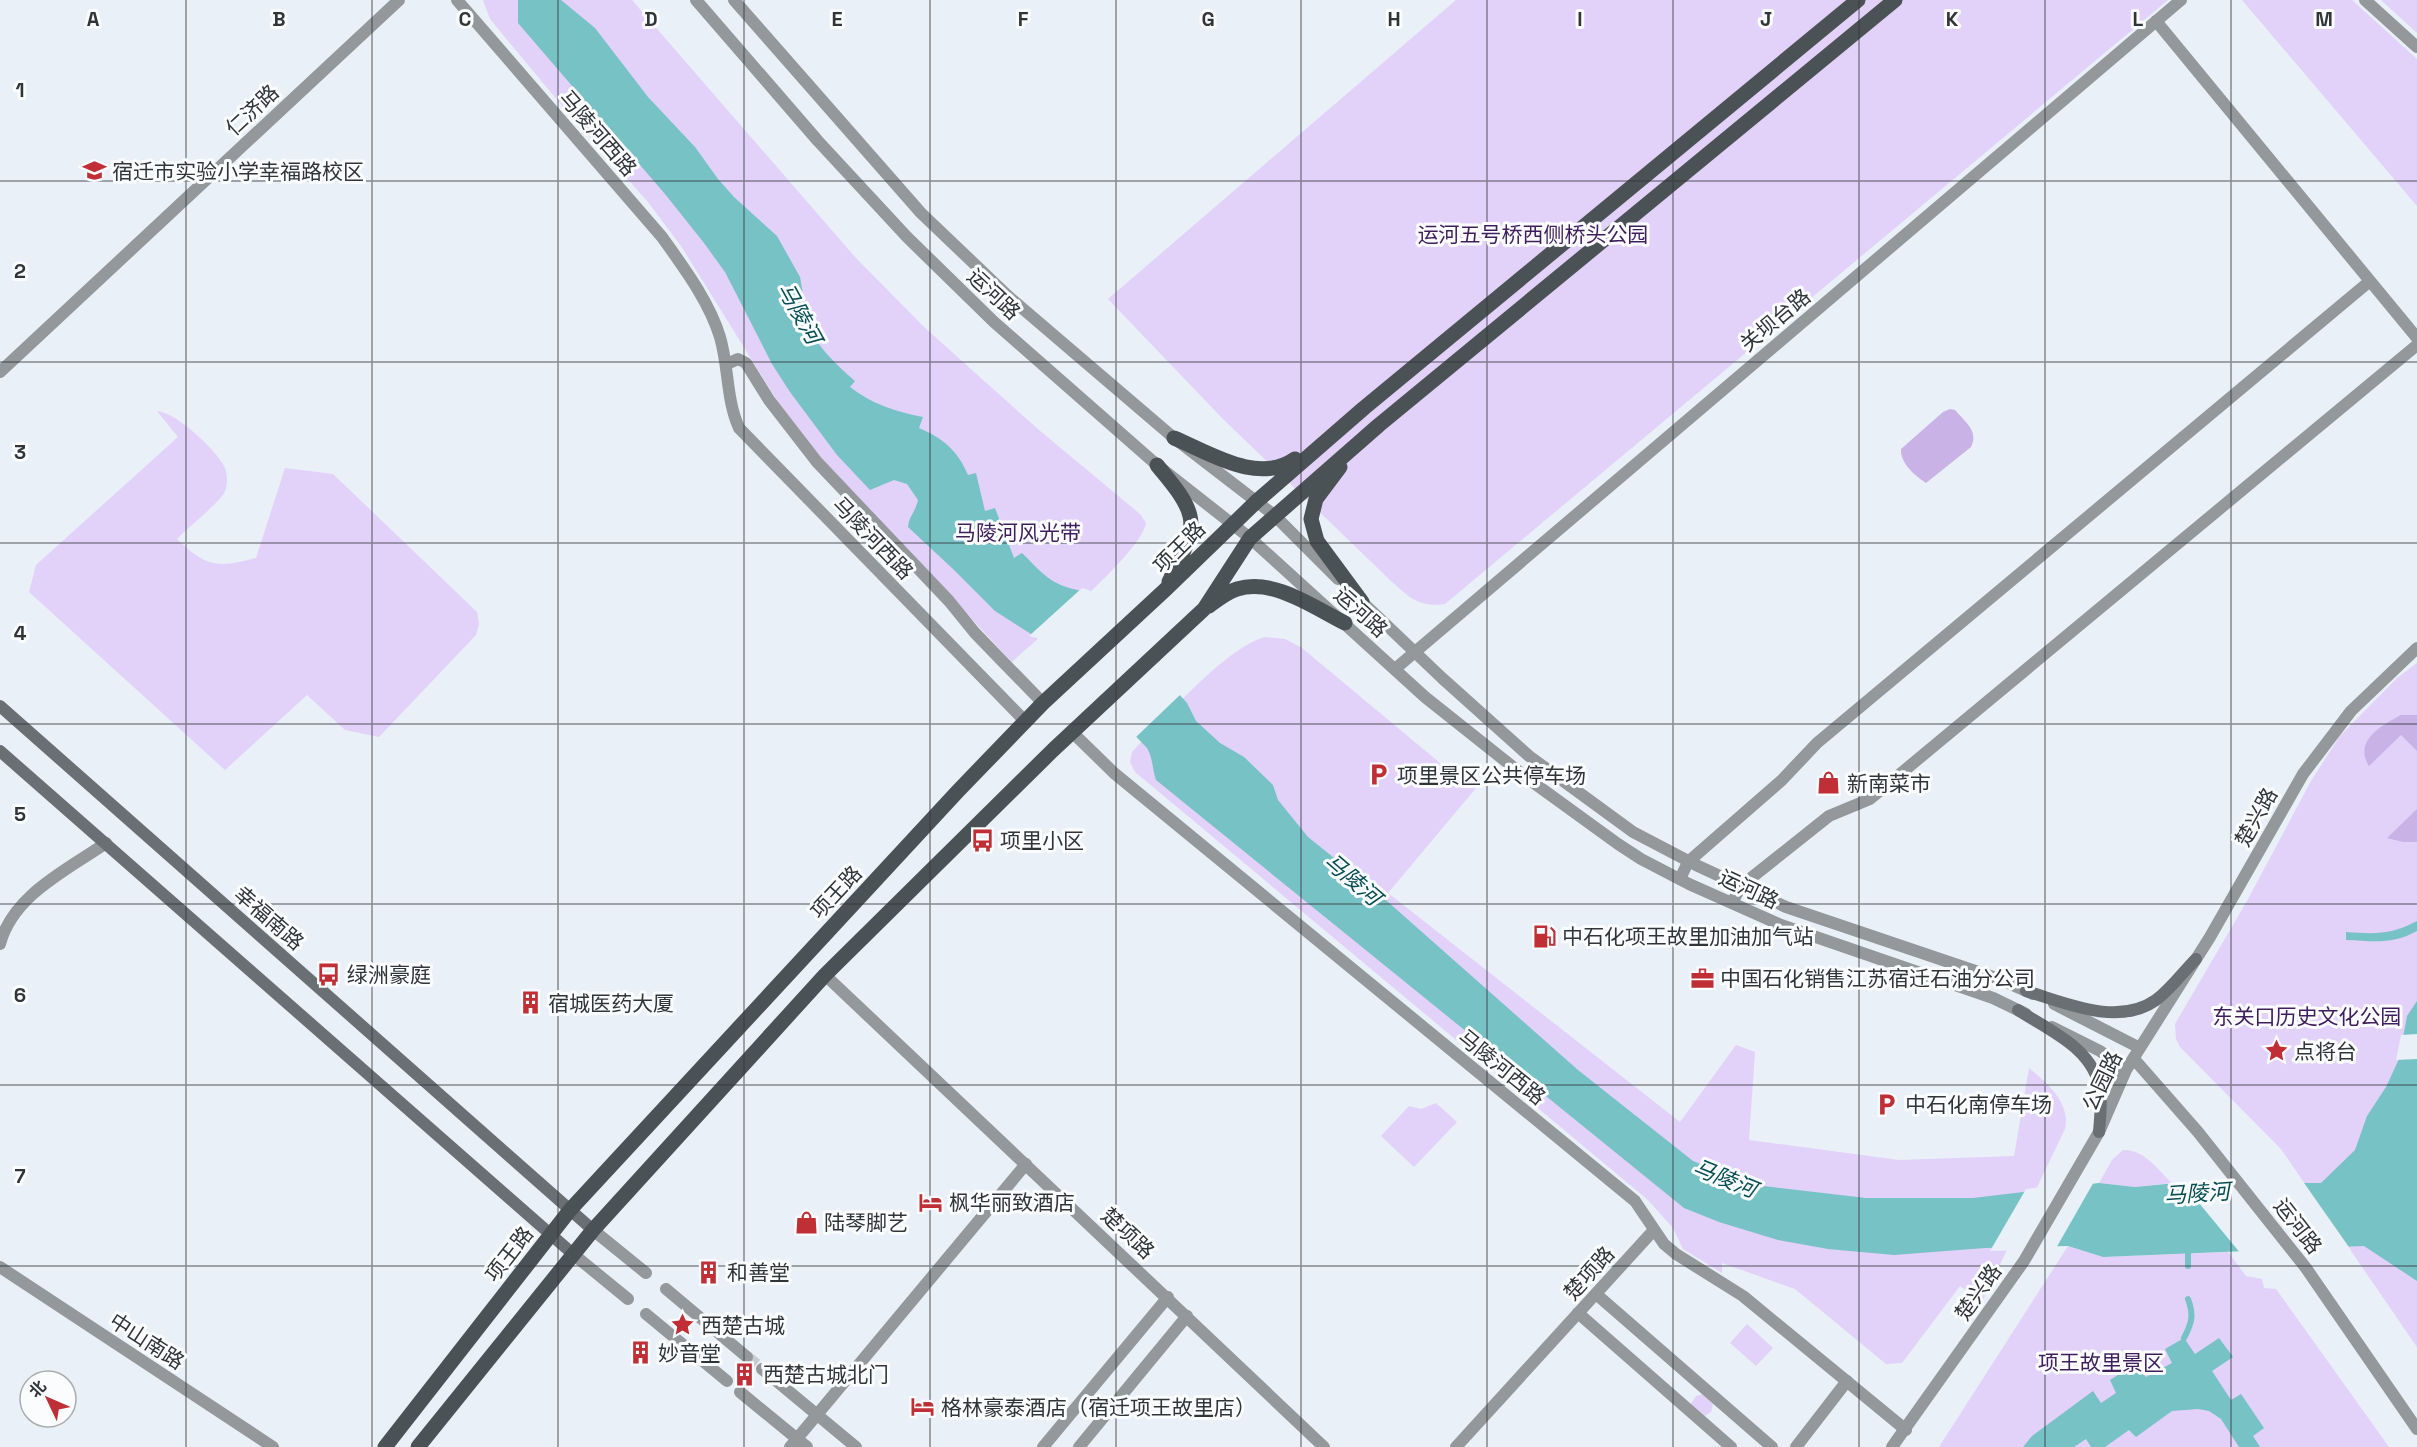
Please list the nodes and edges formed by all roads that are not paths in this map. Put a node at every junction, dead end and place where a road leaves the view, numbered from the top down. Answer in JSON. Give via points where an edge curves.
{"nodes":[{"id":1,"x":399,"y":0,"type":"edge"},
{"id":2,"x":457,"y":0,"type":"edge"},
{"id":3,"x":696,"y":0,"type":"edge"},
{"id":4,"x":734,"y":0,"type":"edge"},
{"id":5,"x":1858,"y":0,"type":"edge"},
{"id":6,"x":1895,"y":0,"type":"edge"},
{"id":7,"x":2181,"y":0,"type":"edge"},
{"id":8,"x":2365,"y":0,"type":"edge"},
{"id":9,"x":2156,"y":21,"type":"junction"},
{"id":10,"x":2417,"y":47,"type":"edge"},
{"id":11,"x":2370,"y":281,"type":"junction"},
{"id":12,"x":2417,"y":338,"type":"edge"},
{"id":13,"x":2417,"y":345,"type":"edge"},
{"id":14,"x":727,"y":364,"type":"junction"},
{"id":15,"x":0,"y":372,"type":"edge"},
{"id":16,"x":1351,"y":420,"type":"junction"},
{"id":17,"x":1373,"y":430,"type":"junction"},
{"id":18,"x":1174,"y":438,"type":"junction"},
{"id":19,"x":1157,"y":465,"type":"junction"},
{"id":20,"x":1257,"y":501,"type":"junction"},
{"id":21,"x":1274,"y":515,"type":"junction"},
{"id":22,"x":1232,"y":524,"type":"junction"},
{"id":23,"x":1250,"y":538,"type":"junction"},
{"id":24,"x":1166,"y":589,"type":"junction"},
{"id":25,"x":1362,"y":602,"type":"junction"},
{"id":26,"x":1204,"y":609,"type":"junction"},
{"id":27,"x":1345,"y":623,"type":"junction"},
{"id":28,"x":2417,"y":648,"type":"edge"},
{"id":29,"x":1415,"y":652,"type":"junction"},
{"id":30,"x":1395,"y":669,"type":"junction"},
{"id":31,"x":1043,"y":703,"type":"junction"},
{"id":32,"x":0,"y":706,"type":"edge"},
{"id":33,"x":1025,"y":721,"type":"junction"},
{"id":34,"x":1072,"y":732,"type":"junction"},
{"id":35,"x":0,"y":751,"type":"edge"},
{"id":36,"x":106,"y":843,"type":"junction"},
{"id":37,"x":1689,"y":861,"type":"junction"},
{"id":38,"x":1680,"y":879,"type":"junction"},
{"id":39,"x":1741,"y":886,"type":"junction"},
{"id":40,"x":1732,"y":903,"type":"junction"},
{"id":41,"x":0,"y":944,"type":"edge"},
{"id":42,"x":2196,"y":959,"type":"junction"},
{"id":43,"x":825,"y":975,"type":"junction"},
{"id":44,"x":2026,"y":991,"type":"junction"},
{"id":45,"x":2018,"y":1010,"type":"junction"},
{"id":46,"x":2154,"y":1025,"type":"joint"},
{"id":47,"x":2133,"y":1059,"type":"junction"},
{"id":48,"x":2099,"y":1132,"type":"junction"},
{"id":49,"x":2086,"y":1154,"type":"joint"},
{"id":50,"x":1026,"y":1164,"type":"junction"},
{"id":51,"x":570,"y":1210,"type":"junction"},
{"id":52,"x":593,"y":1230,"type":"junction"},
{"id":53,"x":1653,"y":1231,"type":"junction"},
{"id":54,"x":551,"y":1234,"type":"junction"},
{"id":55,"x":573,"y":1254,"type":"junction"},
{"id":56,"x":0,"y":1267,"type":"edge"},
{"id":57,"x":646,"y":1273,"type":"dead end"},
{"id":58,"x":666,"y":1289,"type":"dead end"},
{"id":59,"x":1596,"y":1294,"type":"junction"},
{"id":60,"x":1168,"y":1297,"type":"junction"},
{"id":61,"x":628,"y":1299,"type":"dead end"},
{"id":62,"x":1578,"y":1313,"type":"junction"},
{"id":63,"x":646,"y":1314,"type":"dead end"},
{"id":64,"x":1187,"y":1316,"type":"junction"},
{"id":65,"x":747,"y":1357,"type":"tunnel mouth"},
{"id":66,"x":762,"y":1369,"type":"tunnel mouth"},
{"id":67,"x":728,"y":1381,"type":"dead end"},
{"id":68,"x":1847,"y":1381,"type":"junction"},
{"id":69,"x":740,"y":1392,"type":"dead end"},
{"id":70,"x":817,"y":1415,"type":"junction"},
{"id":71,"x":2417,"y":1429,"type":"edge"},
{"id":72,"x":1906,"y":1430,"type":"junction"},
{"id":73,"x":794,"y":1443,"type":"edge"},
{"id":74,"x":273,"y":1447,"type":"edge"},
{"id":75,"x":385,"y":1447,"type":"edge"},
{"id":76,"x":418,"y":1447,"type":"edge"},
{"id":77,"x":807,"y":1447,"type":"edge"},
{"id":78,"x":856,"y":1447,"type":"edge"},
{"id":79,"x":1043,"y":1447,"type":"edge"},
{"id":80,"x":1079,"y":1447,"type":"edge"},
{"id":81,"x":1324,"y":1447,"type":"edge"},
{"id":82,"x":1456,"y":1447,"type":"edge"},
{"id":83,"x":1731,"y":1447,"type":"edge"},
{"id":84,"x":1772,"y":1447,"type":"edge"},
{"id":85,"x":1796,"y":1447,"type":"edge"},
{"id":86,"x":1892,"y":1447,"type":"edge"}],
"edges":[{"from":1,"to":15,"type":"street","name":"仁济路"},
{"from":2,"to":14,"type":"street","name":"马陵河西路","via":[[662,237],[692,279],[710,314]]},
{"from":3,"to":19,"type":"street","name":"运河路","via":[[907,237],[994,322]]},
{"from":4,"to":18,"type":"street","name":"运河路","via":[[921,213],[1008,296]]},
{"from":5,"to":16,"type":"main road","name":"项王路"},
{"from":6,"to":17,"type":"main road"},
{"from":7,"to":9,"type":"street","name":"关坝台路"},
{"from":8,"to":10,"type":"street"},
{"from":9,"to":11,"type":"street"},
{"from":9,"to":29,"type":"street","name":"关坝台路"},
{"from":11,"to":12,"type":"street"},
{"from":11,"to":37,"type":"street","via":[[1817,743],[1782,780]]},
{"from":13,"to":39,"type":"street","via":[[1870,799],[1829,816]]},
{"from":14,"to":31,"type":"street","name":"马陵河西路","via":[[738,359],[746,363],[817,462]]},
{"from":14,"to":33,"type":"street","name":"马陵河西路","via":[[731,410],[739,428]]},
{"from":16,"to":18,"type":"main road","via":[[1284,467],[1267,470],[1247,468]]},
{"from":16,"to":20,"type":"main road","name":"项王路"},
{"from":17,"to":21,"type":"main road"},
{"from":17,"to":25,"type":"main road","via":[[1316,499],[1311,519],[1317,541]]},
{"from":18,"to":20,"type":"street","name":"运河路"},
{"from":19,"to":22,"type":"street","name":"运河路"},
{"from":19,"to":24,"type":"main road","via":[[1190,516],[1190,534]]},
{"from":20,"to":21,"type":"street","name":"运河路"},
{"from":20,"to":22,"type":"main road","name":"项王路"},
{"from":21,"to":23,"type":"main road"},
{"from":21,"to":25,"type":"street","name":"运河路"},
{"from":22,"to":23,"type":"street","name":"运河路"},
{"from":22,"to":24,"type":"main road","name":"项王路"},
{"from":23,"to":26,"type":"main road"},
{"from":23,"to":27,"type":"street","name":"运河路"},
{"from":24,"to":31,"type":"main road","name":"项王路"},
{"from":25,"to":29,"type":"street","name":"运河路"},
{"from":26,"to":27,"type":"main road","via":[[1234,589],[1249,586],[1284,592]]},
{"from":26,"to":34,"type":"main road"},
{"from":27,"to":30,"type":"street","name":"运河路"},
{"from":28,"to":42,"type":"street","name":"楚兴路","via":[[2373,687],[2326,741]]},
{"from":29,"to":30,"type":"street","name":"关坝台路"},
{"from":29,"to":37,"type":"street","name":"运河路","via":[[1552,773],[1633,832]]},
{"from":30,"to":38,"type":"street","name":"运河路","via":[[1497,755],[1588,824]]},
{"from":31,"to":33,"type":"main road","name":"项王路"},
{"from":32,"to":51,"type":"main road","name":"幸福南路"},
{"from":33,"to":51,"type":"main road","name":"项王路"},
{"from":34,"to":43,"type":"main road"},
{"from":34,"to":53,"type":"street","name":"马陵河西路","via":[[1114,773],[1635,1201]]},
{"from":35,"to":36,"type":"main road"},
{"from":36,"to":41,"type":"street","via":[[20,906],[4,929]]},
{"from":36,"to":54,"type":"main road"},
{"from":37,"to":38,"type":"street"},
{"from":37,"to":39,"type":"street","name":"运河路"},
{"from":38,"to":40,"type":"street","name":"运河路"},
{"from":39,"to":40,"type":"street"},
{"from":39,"to":44,"type":"street","name":"运河路","via":[[1786,907]]},
{"from":40,"to":45,"type":"street","name":"运河路","via":[[1780,925]]},
{"from":42,"to":44,"type":"main road","via":[[2157,999],[2135,1011],[2095,1010]]},
{"from":42,"to":46,"type":"street","name":"楚兴路"},
{"from":43,"to":50,"type":"street","name":"楚项路"},
{"from":43,"to":52,"type":"main road"},
{"from":44,"to":47,"type":"street","name":"运河路","via":[[2066,1009]]},
{"from":45,"to":47,"type":"street","name":"运河路","via":[[2100,1051]]},
{"from":45,"to":48,"type":"main road","via":[[2088,1059],[2100,1089]]},
{"from":46,"to":47,"type":"street","name":"公园路"},
{"from":47,"to":48,"type":"street","name":"公园路"},
{"from":47,"to":71,"type":"street","name":"运河路","via":[[2198,1132],[2306,1268]]},
{"from":48,"to":49,"type":"street","name":"公园路"},
{"from":49,"to":72,"type":"street","name":"楚兴路","via":[[2024,1260]]},
{"from":50,"to":60,"type":"street","name":"楚项路"},
{"from":50,"to":70,"type":"street"},
{"from":51,"to":52,"type":"main road","name":"幸福南路"},
{"from":51,"to":54,"type":"main road","name":"项王路"},
{"from":52,"to":55,"type":"main road"},
{"from":52,"to":57,"type":"street"},
{"from":53,"to":59,"type":"street","name":"楚项路"},
{"from":53,"to":68,"type":"street","name":"马陵河西路","via":[[1676,1254],[1743,1296]]},
{"from":54,"to":55,"type":"main road"},
{"from":54,"to":75,"type":"main road","name":"项王路"},
{"from":55,"to":61,"type":"street"},
{"from":55,"to":76,"type":"main road"},
{"from":56,"to":74,"type":"street","name":"中山南路"},
{"from":58,"to":65,"type":"street"},
{"from":59,"to":62,"type":"street","name":"楚项路"},
{"from":59,"to":84,"type":"street"},
{"from":60,"to":64,"type":"street","name":"楚项路"},
{"from":60,"to":79,"type":"street"},
{"from":62,"to":82,"type":"street","name":"楚项路"},
{"from":62,"to":83,"type":"street"},
{"from":63,"to":67,"type":"street"},
{"from":64,"to":80,"type":"street"},
{"from":64,"to":81,"type":"street","name":"楚项路"},
{"from":66,"to":70,"type":"street"},
{"from":68,"to":72,"type":"street","name":"马陵河西路"},
{"from":68,"to":85,"type":"street"},
{"from":69,"to":73,"type":"street"},
{"from":70,"to":73,"type":"street"},
{"from":70,"to":78,"type":"street"},
{"from":72,"to":86,"type":"street","name":"楚兴路"},
{"from":73,"to":77,"type":"street"}]}
